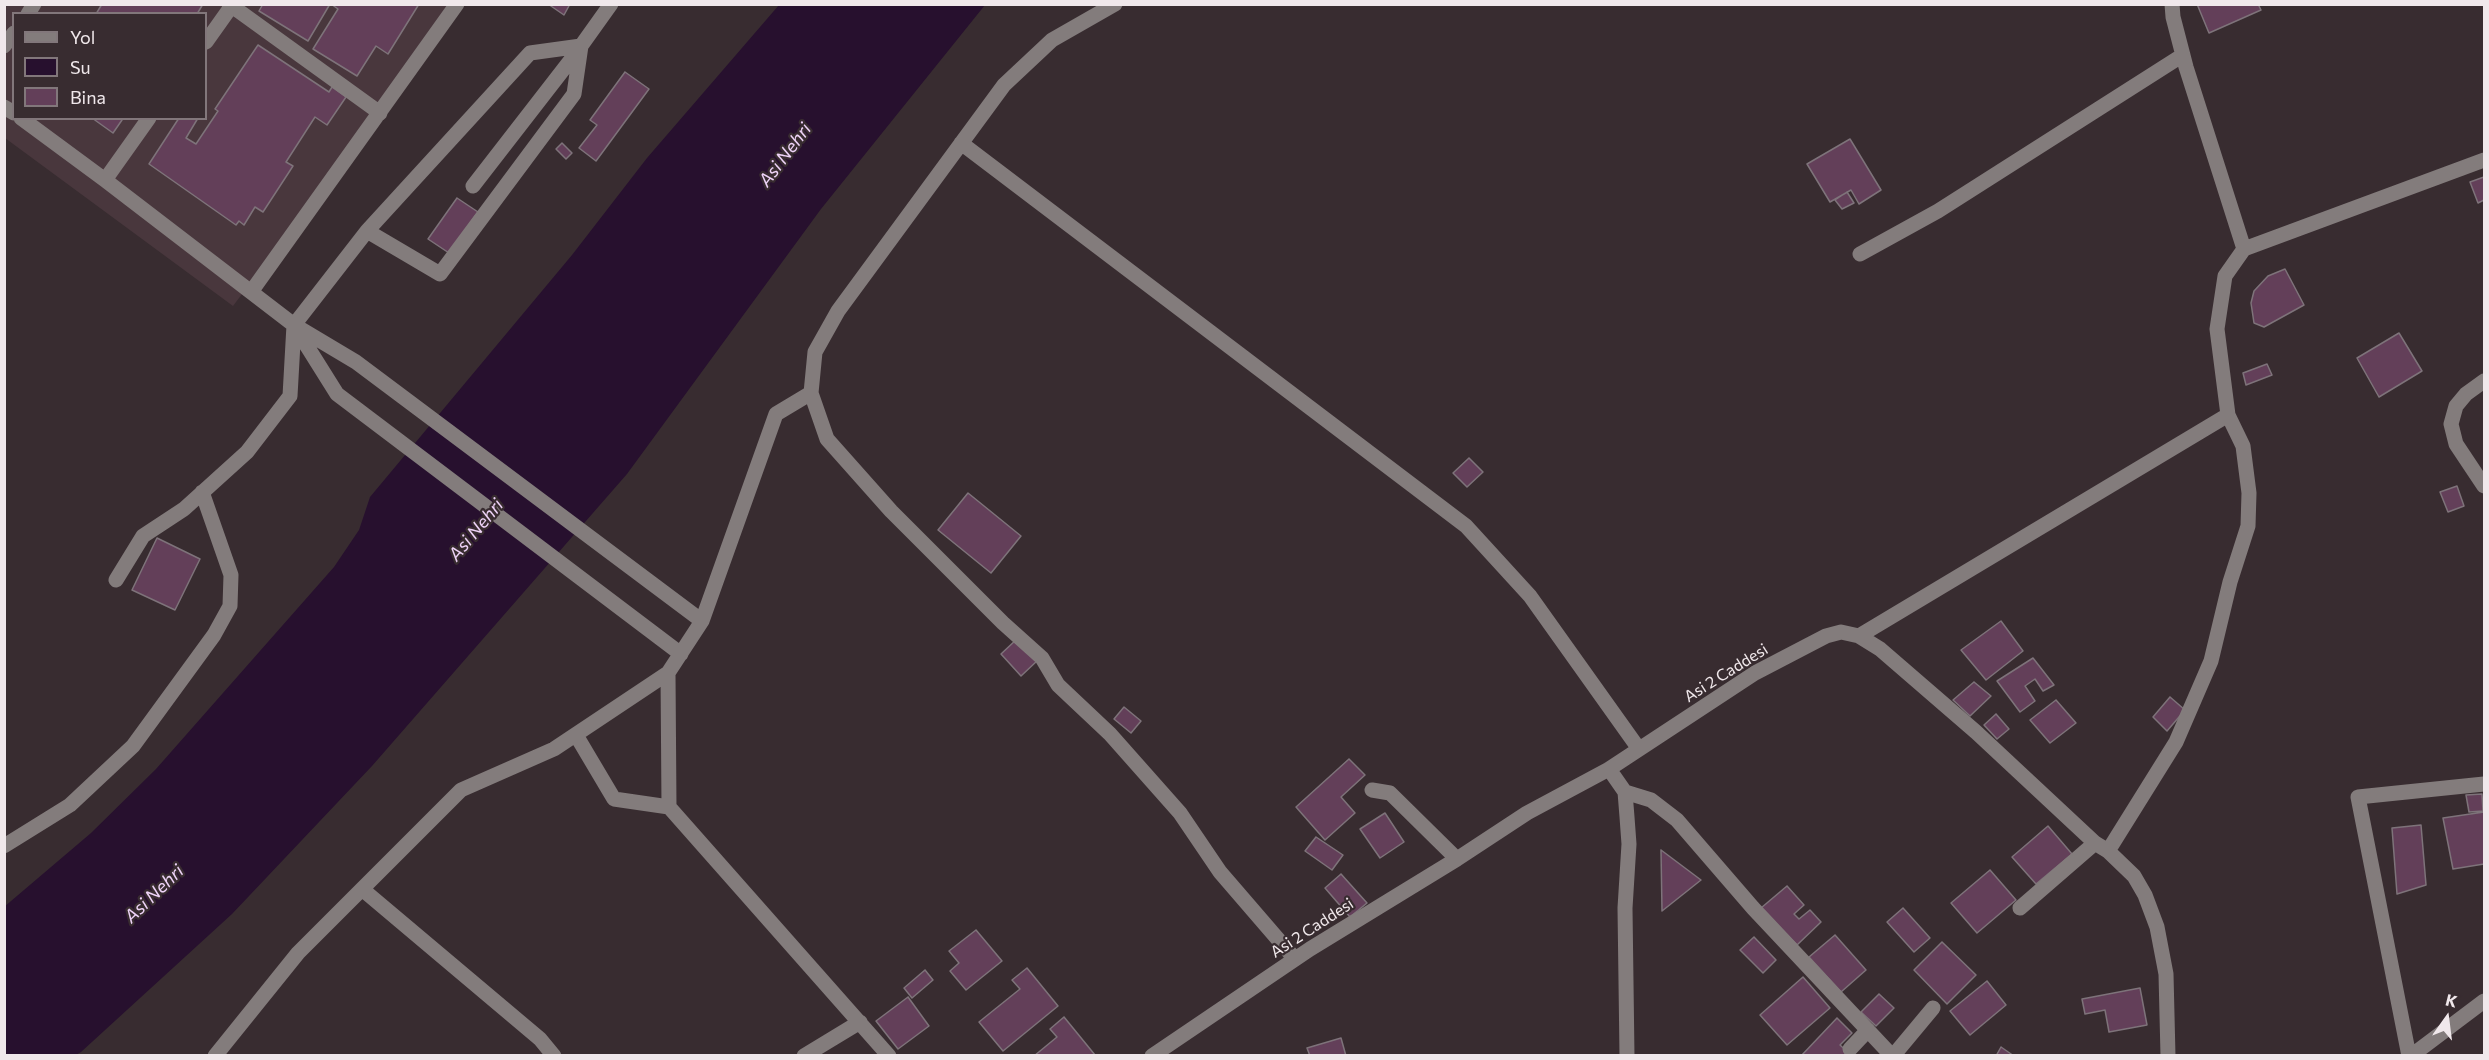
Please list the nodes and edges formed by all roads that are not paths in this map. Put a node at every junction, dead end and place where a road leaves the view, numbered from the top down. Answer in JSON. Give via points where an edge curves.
{"nodes":[{"id":1,"x":457,"y":4,"type":"edge"},
{"id":2,"x":611,"y":4,"type":"edge"},
{"id":3,"x":1115,"y":4,"type":"edge"},
{"id":4,"x":2172,"y":4,"type":"edge"},
{"id":5,"x":231,"y":5,"type":"edge"},
{"id":6,"x":207,"y":41,"type":"edge"},
{"id":7,"x":582,"y":46,"type":"junction"},
{"id":8,"x":2183,"y":55,"type":"junction"},
{"id":9,"x":380,"y":112,"type":"junction"},
{"id":10,"x":24,"y":120,"type":"edge"},
{"id":11,"x":148,"y":120,"type":"edge"},
{"id":12,"x":961,"y":143,"type":"junction"},
{"id":13,"x":2484,"y":160,"type":"edge"},
{"id":14,"x":105,"y":180,"type":"junction"},
{"id":15,"x":473,"y":186,"type":"dead end"},
{"id":16,"x":367,"y":231,"type":"junction"},
{"id":17,"x":2244,"y":249,"type":"junction"},
{"id":18,"x":1860,"y":254,"type":"dead end"},
{"id":19,"x":251,"y":292,"type":"junction"},
{"id":20,"x":294,"y":325,"type":"junction"},
{"id":21,"x":2484,"y":381,"type":"edge"},
{"id":22,"x":811,"y":393,"type":"junction"},
{"id":23,"x":2228,"y":416,"type":"junction"},
{"id":24,"x":2484,"y":486,"type":"edge"},
{"id":25,"x":202,"y":492,"type":"junction"},
{"id":26,"x":116,"y":580,"type":"dead end"},
{"id":27,"x":702,"y":621,"type":"junction"},
{"id":28,"x":1859,"y":636,"type":"junction"},
{"id":29,"x":681,"y":654,"type":"junction"},
{"id":30,"x":668,"y":673,"type":"junction"},
{"id":31,"x":576,"y":735,"type":"junction"},
{"id":32,"x":1639,"y":749,"type":"junction"},
{"id":33,"x":1609,"y":769,"type":"junction"},
{"id":34,"x":2484,"y":784,"type":"edge"},
{"id":35,"x":1372,"y":790,"type":"dead end"},
{"id":36,"x":1625,"y":792,"type":"junction"},
{"id":37,"x":669,"y":807,"type":"junction"},
{"id":38,"x":4,"y":846,"type":"edge"},
{"id":39,"x":2101,"y":847,"type":"junction"},
{"id":40,"x":1457,"y":859,"type":"junction"},
{"id":41,"x":362,"y":889,"type":"junction"},
{"id":42,"x":2020,"y":908,"type":"dead end"},
{"id":43,"x":1295,"y":959,"type":"junction"},
{"id":44,"x":2484,"y":1001,"type":"edge"},
{"id":45,"x":1933,"y":1008,"type":"dead end"},
{"id":46,"x":860,"y":1022,"type":"junction"},
{"id":47,"x":1868,"y":1030,"type":"junction"},
{"id":48,"x":1850,"y":1049,"type":"dead end"},
{"id":49,"x":215,"y":1056,"type":"edge"},
{"id":50,"x":554,"y":1056,"type":"edge"},
{"id":51,"x":804,"y":1056,"type":"edge"},
{"id":52,"x":889,"y":1056,"type":"edge"},
{"id":53,"x":1152,"y":1056,"type":"edge"},
{"id":54,"x":1627,"y":1056,"type":"edge"},
{"id":55,"x":1893,"y":1056,"type":"edge"},
{"id":56,"x":2168,"y":1056,"type":"edge"},
{"id":57,"x":2410,"y":1056,"type":"edge"}],
"edges":[{"from":1,"to":9,"type":"street"},
{"from":2,"to":7,"type":"street"},
{"from":3,"to":12,"type":"street","via":[[1052,40],[1004,85]]},
{"from":4,"to":8,"type":"street"},
{"from":5,"to":6,"type":"street"},
{"from":5,"to":9,"type":"street"},
{"from":7,"to":15,"type":"street"},
{"from":7,"to":16,"type":"street","via":[[530,53]]},
{"from":7,"to":16,"type":"street","via":[[574,94],[440,274]]},
{"from":8,"to":17,"type":"street"},
{"from":8,"to":18,"type":"street","via":[[1938,211]]},
{"from":9,"to":19,"type":"street"},
{"from":10,"to":14,"type":"street"},
{"from":11,"to":14,"type":"street"},
{"from":12,"to":22,"type":"street","via":[[838,311],[815,352]]},
{"from":12,"to":32,"type":"street","via":[[1466,526],[1530,596]]},
{"from":13,"to":17,"type":"street"},
{"from":14,"to":19,"type":"street"},
{"from":16,"to":20,"type":"street"},
{"from":17,"to":23,"type":"street","via":[[2224,276],[2217,329]]},
{"from":19,"to":20,"type":"street"},
{"from":20,"to":25,"type":"street","via":[[290,396],[248,452]]},
{"from":20,"to":27,"type":"street","via":[[356,362]]},
{"from":20,"to":29,"type":"street","via":[[337,394]]},
{"from":21,"to":24,"type":"street","via":[[2456,406],[2451,424],[2456,444]]},
{"from":22,"to":27,"type":"street","via":[[776,414]]},
{"from":22,"to":43,"type":"street","via":[[827,439],[891,511],[1042,658],[1058,686],[1110,734],[1180,813],[1220,872]]},
{"from":23,"to":28,"type":"street"},
{"from":23,"to":39,"type":"street","via":[[2243,446],[2249,493],[2248,526],[2211,661],[2176,742]]},
{"from":25,"to":26,"type":"street","via":[[184,509],[142,536]]},
{"from":25,"to":38,"type":"street","via":[[231,575],[230,606],[214,635],[133,746],[70,805]]},
{"from":27,"to":29,"type":"street"},
{"from":28,"to":32,"type":"street","name":"Asi 2 Caddesi","via":[[1841,632],[1826,636],[1755,673]]},
{"from":28,"to":39,"type":"street","via":[[1880,649],[1976,732]]},
{"from":29,"to":30,"type":"street"},
{"from":30,"to":31,"type":"street"},
{"from":30,"to":37,"type":"street"},
{"from":31,"to":37,"type":"street","via":[[614,799]]},
{"from":31,"to":41,"type":"street","via":[[554,749],[461,790]]},
{"from":32,"to":33,"type":"street","name":"Asi 2 Caddesi"},
{"from":33,"to":36,"type":"street"},
{"from":33,"to":40,"type":"street","name":"Asi 2 Caddesi","via":[[1527,813]]},
{"from":34,"to":57,"type":"street","via":[[2358,797]]},
{"from":35,"to":40,"type":"street","via":[[1390,793]]},
{"from":36,"to":47,"type":"street","via":[[1651,800],[1677,820]]},
{"from":36,"to":54,"type":"street","via":[[1629,844],[1625,908]]},
{"from":37,"to":46,"type":"street"},
{"from":39,"to":42,"type":"street"},
{"from":39,"to":56,"type":"street","via":[[2134,876],[2157,927],[2166,974]]},
{"from":40,"to":43,"type":"street","name":"Asi 2 Caddesi"},
{"from":41,"to":49,"type":"street","via":[[298,953]]},
{"from":41,"to":50,"type":"street","via":[[540,1039]]},
{"from":43,"to":53,"type":"street","name":"Asi 2 Caddesi"},
{"from":44,"to":57,"type":"street"},
{"from":45,"to":55,"type":"street"},
{"from":46,"to":51,"type":"street"},
{"from":46,"to":52,"type":"street"},
{"from":47,"to":48,"type":"street"},
{"from":47,"to":55,"type":"street"}]}
